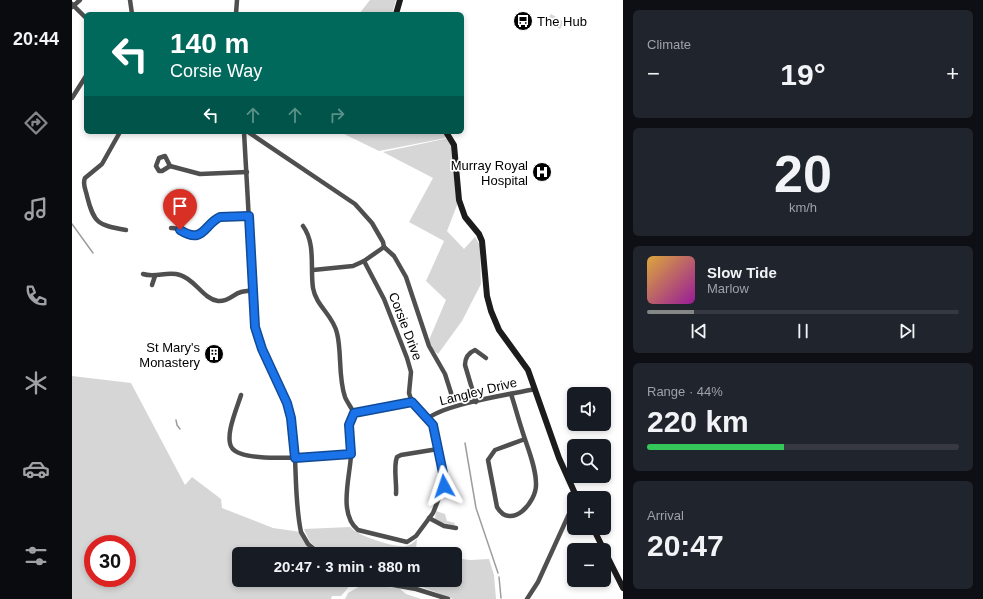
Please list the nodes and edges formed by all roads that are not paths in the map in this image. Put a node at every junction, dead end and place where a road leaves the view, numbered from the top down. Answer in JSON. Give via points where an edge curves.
{"nodes":[{"id":1,"x":80,"y":0,"type":"edge"},
{"id":2,"x":130,"y":0,"type":"edge"},
{"id":3,"x":236,"y":0,"type":"edge"},
{"id":4,"x":400,"y":0,"type":"edge"},
{"id":5,"x":73,"y":6,"type":"edge"},
{"id":6,"x":132,"y":12,"type":"edge"},
{"id":7,"x":236,"y":12,"type":"edge"},
{"id":8,"x":397,"y":12,"type":"edge"},
{"id":9,"x":84,"y":16,"type":"edge"},
{"id":10,"x":84,"y":79,"type":"edge"},
{"id":11,"x":72,"y":97,"type":"edge"},
{"id":12,"x":119,"y":134,"type":"edge"},
{"id":13,"x":244,"y":134,"type":"edge"},
{"id":14,"x":251,"y":134,"type":"edge"},
{"id":15,"x":447,"y":134,"type":"edge"},
{"id":16,"x":170,"y":166,"type":"dead end"},
{"id":17,"x":247,"y":172,"type":"junction"},
{"id":18,"x":249,"y":216,"type":"junction"},
{"id":19,"x":303,"y":226,"type":"dead end"},
{"id":20,"x":171,"y":228,"type":"dead end"},
{"id":21,"x":126,"y":230,"type":"dead end"},
{"id":22,"x":384,"y":247,"type":"junction"},
{"id":23,"x":364,"y":261,"type":"junction"},
{"id":24,"x":314,"y":270,"type":"junction"},
{"id":25,"x":143,"y":274,"type":"dead end"},
{"id":26,"x":155,"y":276,"type":"junction"},
{"id":27,"x":152,"y":285,"type":"dead end"},
{"id":28,"x":253,"y":290,"type":"junction"},
{"id":29,"x":486,"y":358,"type":"dead end"},
{"id":30,"x":535,"y":389,"type":"junction"},
{"id":31,"x":511,"y":394,"type":"junction"},
{"id":32,"x":241,"y":395,"type":"dead end"},
{"id":33,"x":452,"y":396,"type":"dead end"},
{"id":34,"x":412,"y":402,"type":"junction"},
{"id":35,"x":476,"y":402,"type":"junction"},
{"id":36,"x":354,"y":413,"type":"junction"},
{"id":37,"x":428,"y":418,"type":"junction"},
{"id":38,"x":525,"y":439,"type":"junction"},
{"id":39,"x":438,"y":449,"type":"junction"},
{"id":40,"x":351,"y":454,"type":"junction"},
{"id":41,"x":295,"y":458,"type":"junction"},
{"id":42,"x":573,"y":491,"type":"edge"},
{"id":43,"x":396,"y":494,"type":"dead end"},
{"id":44,"x":429,"y":518,"type":"junction"},
{"id":45,"x":567,"y":519,"type":"edge"},
{"id":46,"x":456,"y":528,"type":"dead end"},
{"id":47,"x":312,"y":547,"type":"edge"},
{"id":48,"x":611,"y":564,"type":"edge"},
{"id":49,"x":405,"y":587,"type":"edge"},
{"id":50,"x":623,"y":588,"type":"edge"},
{"id":51,"x":448,"y":599,"type":"edge"},
{"id":52,"x":527,"y":599,"type":"edge"}],
"edges":[{"from":1,"to":5,"type":"street"},
{"from":2,"to":6,"type":"street"},
{"from":3,"to":7,"type":"street"},
{"from":4,"to":8,"type":"street"},
{"from":5,"to":9,"type":"street"},
{"from":10,"to":11,"type":"street"},
{"from":12,"to":21,"type":"street","via":[[102,164],[85,178],[84,186],[95,220],[105,226]]},
{"from":13,"to":17,"type":"street"},
{"from":14,"to":22,"type":"street","via":[[355,204],[372,223],[384,242]]},
{"from":15,"to":30,"type":"street","via":[[454,146],[460,205],[482,241],[487,296],[491,311],[500,330],[528,370]]},
{"from":16,"to":17,"type":"street","via":[[200,174]]},
{"from":17,"to":18,"type":"street"},
{"from":18,"to":20,"type":"street","via":[[220,217],[201,234],[185,233]]},
{"from":18,"to":28,"type":"street"},
{"from":19,"to":24,"type":"street","via":[[310,242]]},
{"from":22,"to":23,"type":"street"},
{"from":22,"to":33,"type":"street","via":[[394,256],[406,277],[429,346]]},
{"from":23,"to":24,"type":"street","via":[[348,267]]},
{"from":23,"to":34,"type":"street","name":"Corsie Drive","via":[[383,297],[407,358],[411,372],[409,393]]},
{"from":24,"to":36,"type":"street","via":[[312,275],[316,298],[338,334],[344,396]]},
{"from":25,"to":26,"type":"street"},
{"from":26,"to":27,"type":"street"},
{"from":26,"to":28,"type":"street","via":[[180,275],[218,301],[228,300],[242,292]]},
{"from":28,"to":41,"type":"street","via":[[258,340],[287,403]]},
{"from":29,"to":35,"type":"street","via":[[474,350],[465,360]]},
{"from":30,"to":31,"type":"street","name":"Langley Drive"},
{"from":30,"to":42,"type":"street"},
{"from":31,"to":35,"type":"street","name":"Langley Drive"},
{"from":31,"to":38,"type":"street"},
{"from":32,"to":41,"type":"street","via":[[230,430],[231,448],[243,456]]},
{"from":34,"to":36,"type":"street"},
{"from":34,"to":37,"type":"street"},
{"from":35,"to":37,"type":"street","name":"Langley Drive","via":[[443,410]]},
{"from":36,"to":40,"type":"street","via":[[349,425]]},
{"from":37,"to":39,"type":"street","via":[[434,427]]},
{"from":38,"to":38,"type":"street","via":[[536,475],[536,491],[525,510],[516,516],[509,516],[501,513],[497,507],[488,460],[497,448]]},
{"from":39,"to":43,"type":"street","via":[[397,457]]},
{"from":39,"to":44,"type":"street","via":[[444,486]]},
{"from":40,"to":41,"type":"street"},
{"from":40,"to":44,"type":"street","via":[[347,479],[348,514],[358,530],[407,542],[416,536]]},
{"from":41,"to":47,"type":"street","via":[[301,532]]},
{"from":44,"to":46,"type":"street","via":[[444,526]]},
{"from":45,"to":52,"type":"street","via":[[538,582]]},
{"from":48,"to":50,"type":"street"},
{"from":49,"to":51,"type":"street"}]}
